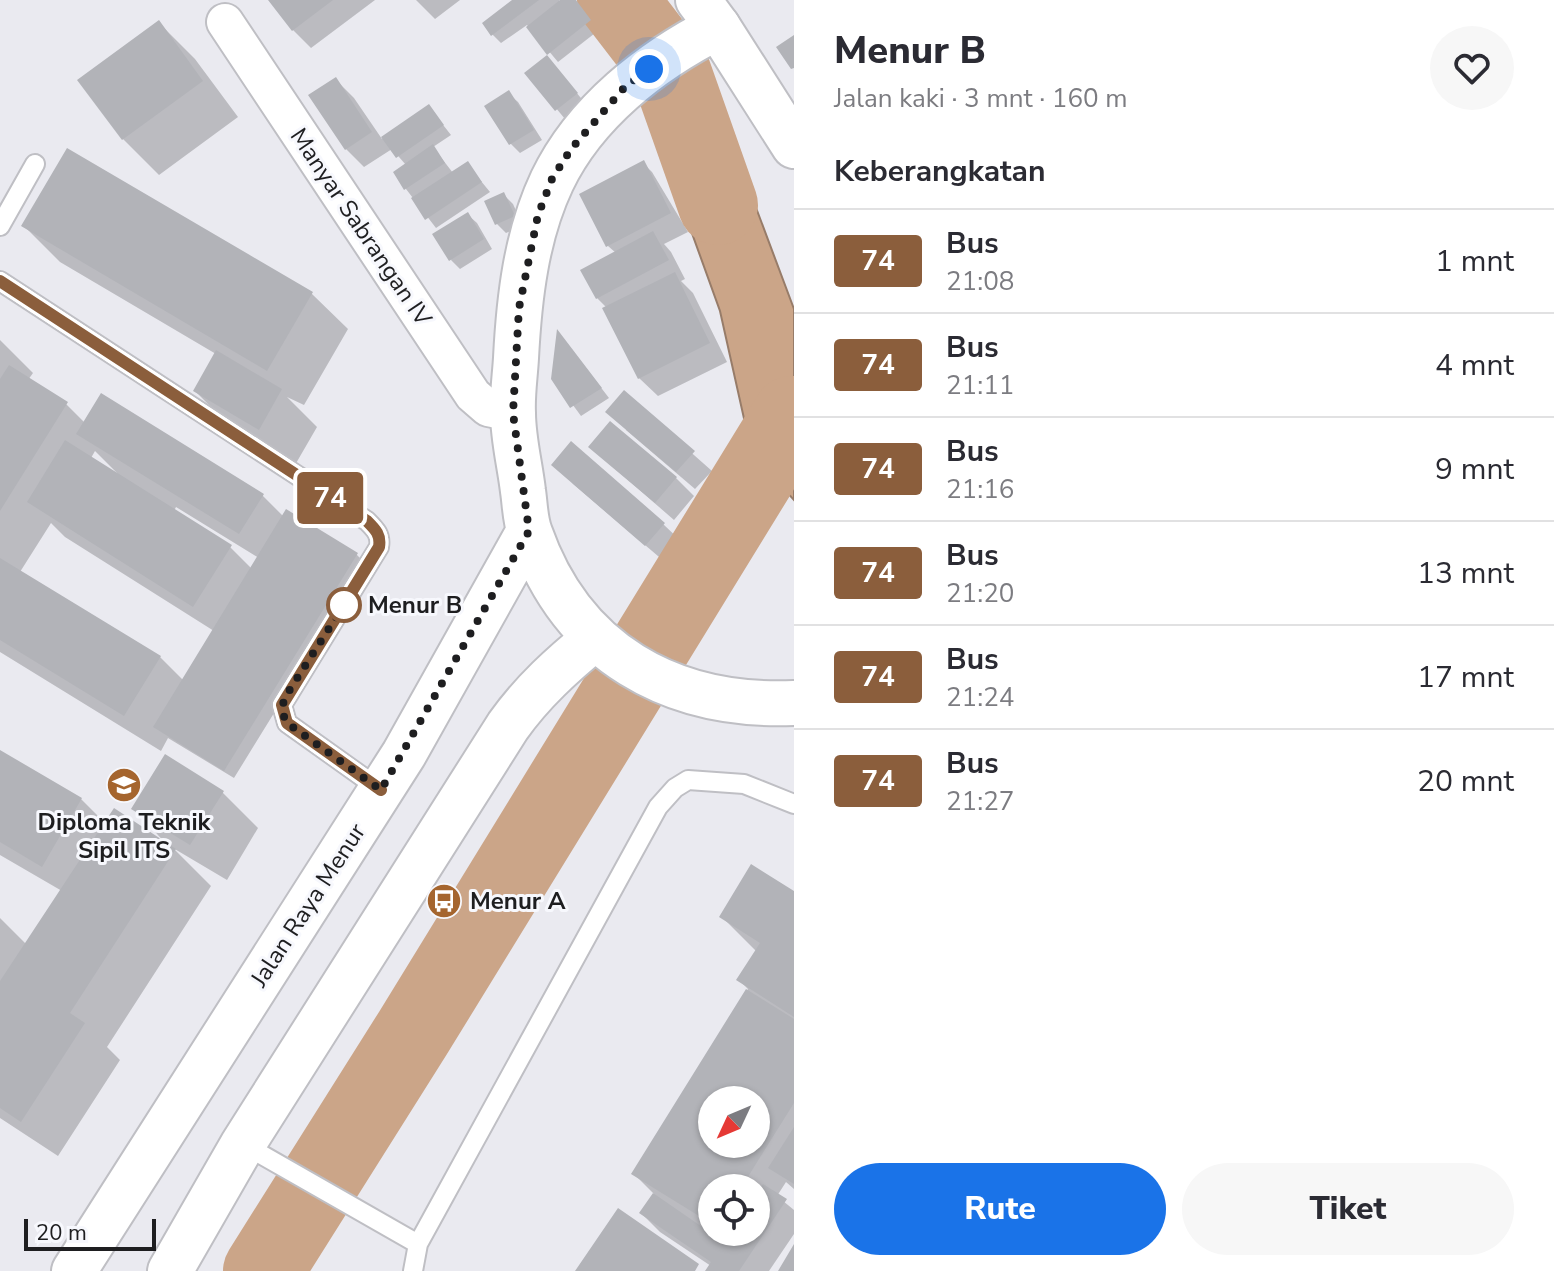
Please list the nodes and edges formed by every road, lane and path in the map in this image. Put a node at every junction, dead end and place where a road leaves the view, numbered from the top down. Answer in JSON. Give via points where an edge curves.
{"nodes":[{"id":1,"x":708,"y":14,"type":"edge"},
{"id":2,"x":225,"y":22,"type":"dead end"},
{"id":3,"x":794,"y":146,"type":"edge"},
{"id":4,"x":35,"y":164,"type":"dead end"},
{"id":5,"x":0,"y":226,"type":"edge"},
{"id":6,"x":0,"y":281,"type":"edge"},
{"id":7,"x":513,"y":413,"type":"junction"},
{"id":8,"x":529,"y":531,"type":"junction"},
{"id":9,"x":626,"y":660,"type":"junction"},
{"id":10,"x":794,"y":703,"type":"edge"},
{"id":11,"x":381,"y":790,"type":"junction"},
{"id":12,"x":794,"y":804,"type":"edge"},
{"id":13,"x":243,"y":1144,"type":"junction"},
{"id":14,"x":418,"y":1244,"type":"junction"},
{"id":15,"x":74,"y":1271,"type":"edge"},
{"id":16,"x":170,"y":1271,"type":"edge"},
{"id":17,"x":413,"y":1271,"type":"edge"}],
"edges":[{"from":1,"to":3,"type":"main road"},
{"from":1,"to":7,"type":"main road","via":[[674,50],[624,88],[552,179],[538,215],[519,308]]},
{"from":2,"to":7,"type":"street","name":"Manyar Sabrangan IV","via":[[473,395],[488,408]]},
{"from":4,"to":5,"type":"lane"},
{"from":6,"to":11,"type":"lane","via":[[375,529],[379,547],[282,705],[287,723]]},
{"from":7,"to":8,"type":"main road"},
{"from":8,"to":9,"type":"main road","via":[[571,611]]},
{"from":8,"to":11,"type":"main road","name":"Jalan Raya Menur"},
{"from":9,"to":10,"type":"main road","via":[[727,700]]},
{"from":9,"to":13,"type":"main road","via":[[552,674],[526,700]]},
{"from":11,"to":15,"type":"main road","name":"Jalan Raya Menur"},
{"from":12,"to":14,"type":"lane","via":[[744,784],[688,780],[658,807]]},
{"from":13,"to":14,"type":"lane"},
{"from":13,"to":16,"type":"main road"},
{"from":14,"to":17,"type":"lane"}]}
